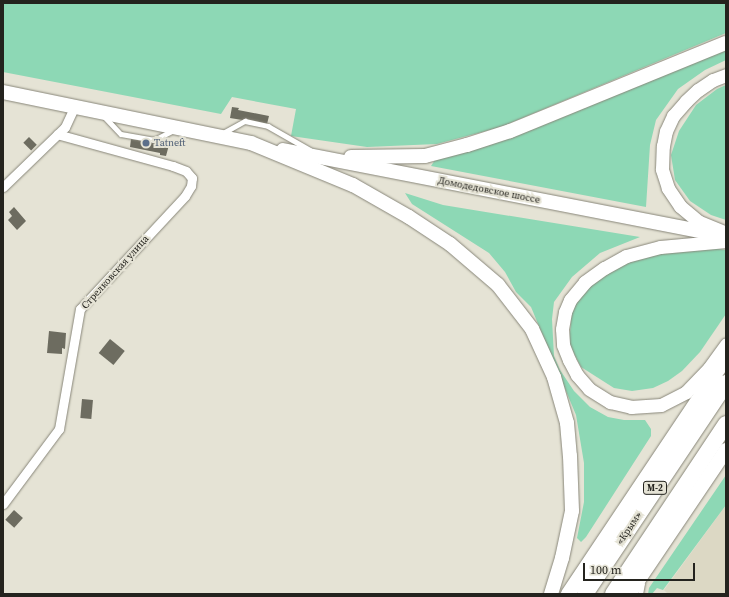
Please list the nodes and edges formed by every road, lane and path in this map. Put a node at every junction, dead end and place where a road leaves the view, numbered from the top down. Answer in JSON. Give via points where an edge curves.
{"nodes":[{"id":1,"x":726,"y":43,"type":"edge"},
{"id":2,"x":726,"y":75,"type":"edge"},
{"id":3,"x":3,"y":92,"type":"edge"},
{"id":4,"x":75,"y":106,"type":"junction"},
{"id":5,"x":57,"y":134,"type":"junction"},
{"id":6,"x":217,"y":136,"type":"junction"},
{"id":7,"x":251,"y":144,"type":"junction"},
{"id":8,"x":323,"y":158,"type":"junction"},
{"id":9,"x":3,"y":187,"type":"edge"},
{"id":10,"x":726,"y":232,"type":"edge"},
{"id":11,"x":726,"y":236,"type":"edge"},
{"id":12,"x":726,"y":241,"type":"edge"},
{"id":13,"x":726,"y":345,"type":"edge"},
{"id":14,"x":726,"y":358,"type":"edge"},
{"id":15,"x":726,"y":383,"type":"edge"},
{"id":16,"x":726,"y":424,"type":"edge"},
{"id":17,"x":726,"y":450,"type":"edge"},
{"id":18,"x":3,"y":504,"type":"edge"},
{"id":19,"x":646,"y":569,"type":"junction"},
{"id":20,"x":551,"y":594,"type":"edge"},
{"id":21,"x":568,"y":594,"type":"edge"},
{"id":22,"x":585,"y":594,"type":"edge"},
{"id":23,"x":613,"y":594,"type":"edge"},
{"id":24,"x":630,"y":594,"type":"edge"},
{"id":25,"x":640,"y":594,"type":"edge"}],
"edges":[{"from":1,"to":8,"type":"main road","via":[[510,131],[467,145],[425,156]]},
{"from":2,"to":10,"type":"main road","via":[[698,90],[673,116],[662,146],[662,169],[668,188],[680,206],[699,222]]},
{"from":3,"to":4,"type":"main road"},
{"from":4,"to":5,"type":"street","via":[[65,127]]},
{"from":4,"to":6,"type":"main road"},
{"from":5,"to":9,"type":"street"},
{"from":5,"to":18,"type":"street","name":"Стрелковская улица","via":[[186,171],[192,178],[191,186],[185,196],[80,309],[59,429]]},
{"from":6,"to":7,"type":"main road"},
{"from":6,"to":8,"type":"lane","via":[[244,121],[268,126]]},
{"from":7,"to":8,"type":"main road","name":"Домодедовское шоссе"},
{"from":7,"to":20,"type":"main road","via":[[353,185],[438,236],[498,285],[532,329],[554,377],[567,423],[570,456],[572,511]]},
{"from":8,"to":11,"type":"main road","name":"Домодедовское шоссе"},
{"from":12,"to":13,"type":"main road","via":[[660,248],[626,256],[585,282],[570,300],[562,329],[563,346],[576,375],[589,389],[610,402],[631,407],[662,405],[686,392]]},
{"from":14,"to":21,"type":"main road"},
{"from":15,"to":22,"type":"highway","name":"«Крым»","number":"М-2"},
{"from":16,"to":23,"type":"highway","number":"М-2"},
{"from":17,"to":19,"type":"main road"},
{"from":19,"to":24,"type":"main road"},
{"from":19,"to":25,"type":"lane"}]}
